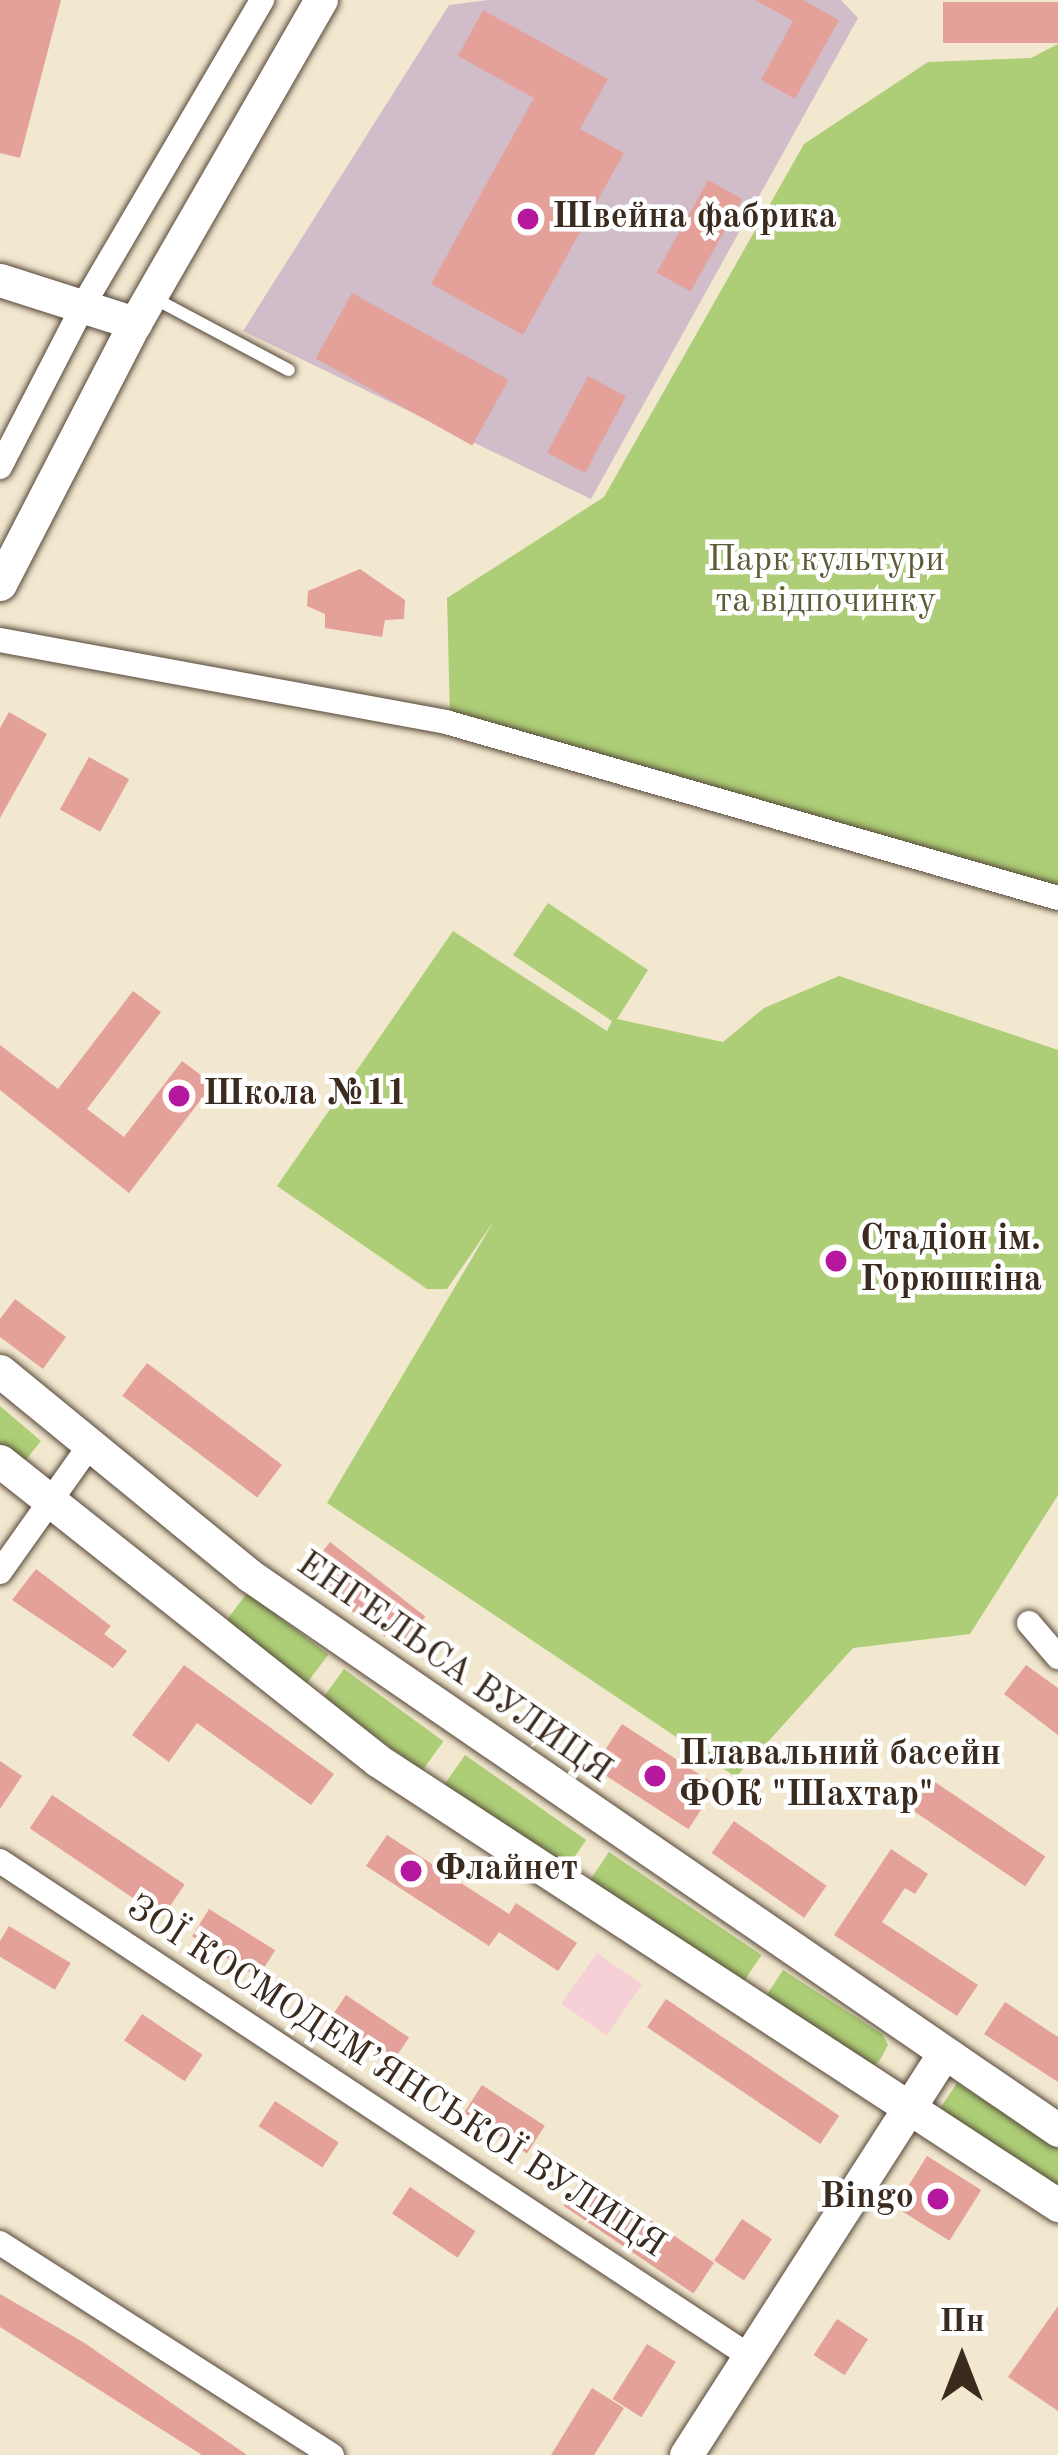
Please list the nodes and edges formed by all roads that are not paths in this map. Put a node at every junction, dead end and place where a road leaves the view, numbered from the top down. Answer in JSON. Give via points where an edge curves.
{"nodes":[{"id":1,"x":262,"y":0,"type":"edge"},
{"id":2,"x":321,"y":0,"type":"edge"},
{"id":3,"x":0,"y":280,"type":"edge"},
{"id":4,"x":85,"y":302,"type":"junction"},
{"id":5,"x":143,"y":310,"type":"junction"},
{"id":6,"x":290,"y":370,"type":"dead end"},
{"id":7,"x":0,"y":467,"type":"edge"},
{"id":8,"x":0,"y":584,"type":"edge"},
{"id":9,"x":0,"y":640,"type":"edge"},
{"id":10,"x":1058,"y":898,"type":"edge"},
{"id":11,"x":0,"y":1371,"type":"edge"},
{"id":12,"x":92,"y":1442,"type":"junction"},
{"id":13,"x":0,"y":1461,"type":"edge"},
{"id":14,"x":52,"y":1499,"type":"junction"},
{"id":15,"x":0,"y":1572,"type":"edge"},
{"id":16,"x":1029,"y":1623,"type":"dead end"},
{"id":17,"x":1058,"y":1657,"type":"edge"},
{"id":18,"x":0,"y":1861,"type":"edge"},
{"id":19,"x":943,"y":2055,"type":"junction"},
{"id":20,"x":911,"y":2107,"type":"junction"},
{"id":21,"x":1058,"y":2130,"type":"edge"},
{"id":22,"x":1058,"y":2205,"type":"edge"},
{"id":23,"x":0,"y":2243,"type":"edge"},
{"id":24,"x":749,"y":2356,"type":"junction"},
{"id":25,"x":332,"y":2455,"type":"edge"},
{"id":26,"x":686,"y":2455,"type":"edge"}],
"edges":[{"from":1,"to":4,"type":"street"},
{"from":2,"to":5,"type":"street"},
{"from":3,"to":4,"type":"street"},
{"from":4,"to":5,"type":"street"},
{"from":4,"to":7,"type":"street"},
{"from":5,"to":6,"type":"lane"},
{"from":5,"to":8,"type":"street"},
{"from":9,"to":10,"type":"street","via":[[446,722]]},
{"from":11,"to":12,"type":"street","name":"ЕНГЕЛЬСА ВУЛИЦЯ"},
{"from":12,"to":14,"type":"street"},
{"from":12,"to":19,"type":"street","name":"ЕНГЕЛЬСА ВУЛИЦЯ","via":[[249,1575]]},
{"from":13,"to":14,"type":"street"},
{"from":14,"to":15,"type":"street"},
{"from":14,"to":20,"type":"street","via":[[377,1760]]},
{"from":16,"to":17,"type":"street"},
{"from":18,"to":24,"type":"street","name":"ЗОЇ КОСМОДЕМ’ЯНСЬКОЇ ВУЛИЦЯ"},
{"from":19,"to":20,"type":"street"},
{"from":19,"to":21,"type":"street","name":"ЕНГЕЛЬСА ВУЛИЦЯ"},
{"from":20,"to":22,"type":"street"},
{"from":20,"to":24,"type":"street"},
{"from":23,"to":25,"type":"street"},
{"from":24,"to":26,"type":"street"}]}
